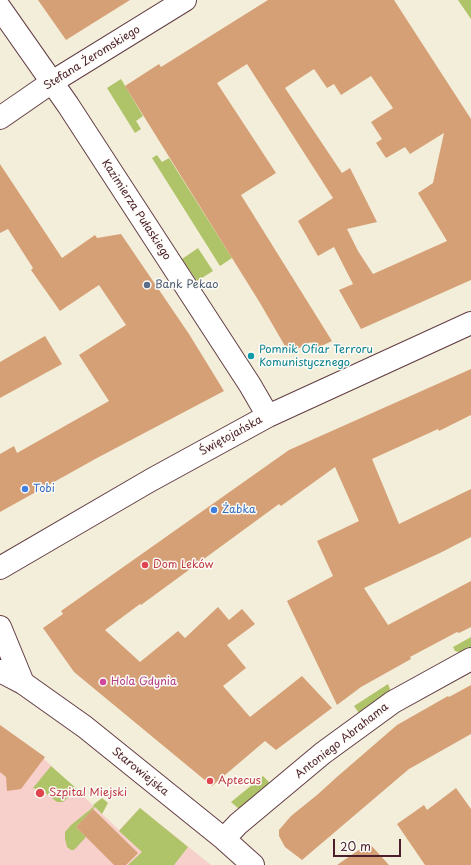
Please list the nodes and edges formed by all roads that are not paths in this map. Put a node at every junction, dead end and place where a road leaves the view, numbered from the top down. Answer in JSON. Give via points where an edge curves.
{"nodes":[{"id":1,"x":186,"y":0,"type":"edge"},
{"id":2,"x":0,"y":8,"type":"edge"},
{"id":3,"x":52,"y":82,"type":"junction"},
{"id":4,"x":0,"y":118,"type":"edge"},
{"id":5,"x":471,"y":323,"type":"edge"},
{"id":6,"x":268,"y":416,"type":"junction"},
{"id":7,"x":0,"y":568,"type":"edge"},
{"id":8,"x":0,"y":627,"type":"edge"},
{"id":9,"x":471,"y":659,"type":"edge"},
{"id":10,"x":0,"y":671,"type":"edge"},
{"id":11,"x":23,"y":683,"type":"junction"},
{"id":12,"x":224,"y":839,"type":"junction"},
{"id":13,"x":253,"y":865,"type":"edge"}],
"edges":[{"from":1,"to":3,"type":"street","name":"Stefana Żeromskiego"},
{"from":2,"to":3,"type":"street","name":"Kazimierza Pułaskiego"},
{"from":3,"to":4,"type":"street","name":"Stefana Żeromskiego"},
{"from":3,"to":6,"type":"street","name":"Kazimierza Pułaskiego"},
{"from":5,"to":6,"type":"street","name":"Świętojańska"},
{"from":6,"to":7,"type":"street","name":"Świętojańska","via":[[151,480]]},
{"from":8,"to":11,"type":"street"},
{"from":9,"to":12,"type":"street","name":"Antoniego Abrahama","via":[[392,702],[323,754],[238,824]]},
{"from":10,"to":11,"type":"street","name":"Starowiejska"},
{"from":11,"to":12,"type":"street","name":"Starowiejska","via":[[85,727]]},
{"from":12,"to":13,"type":"street","name":"Starowiejska"}]}
